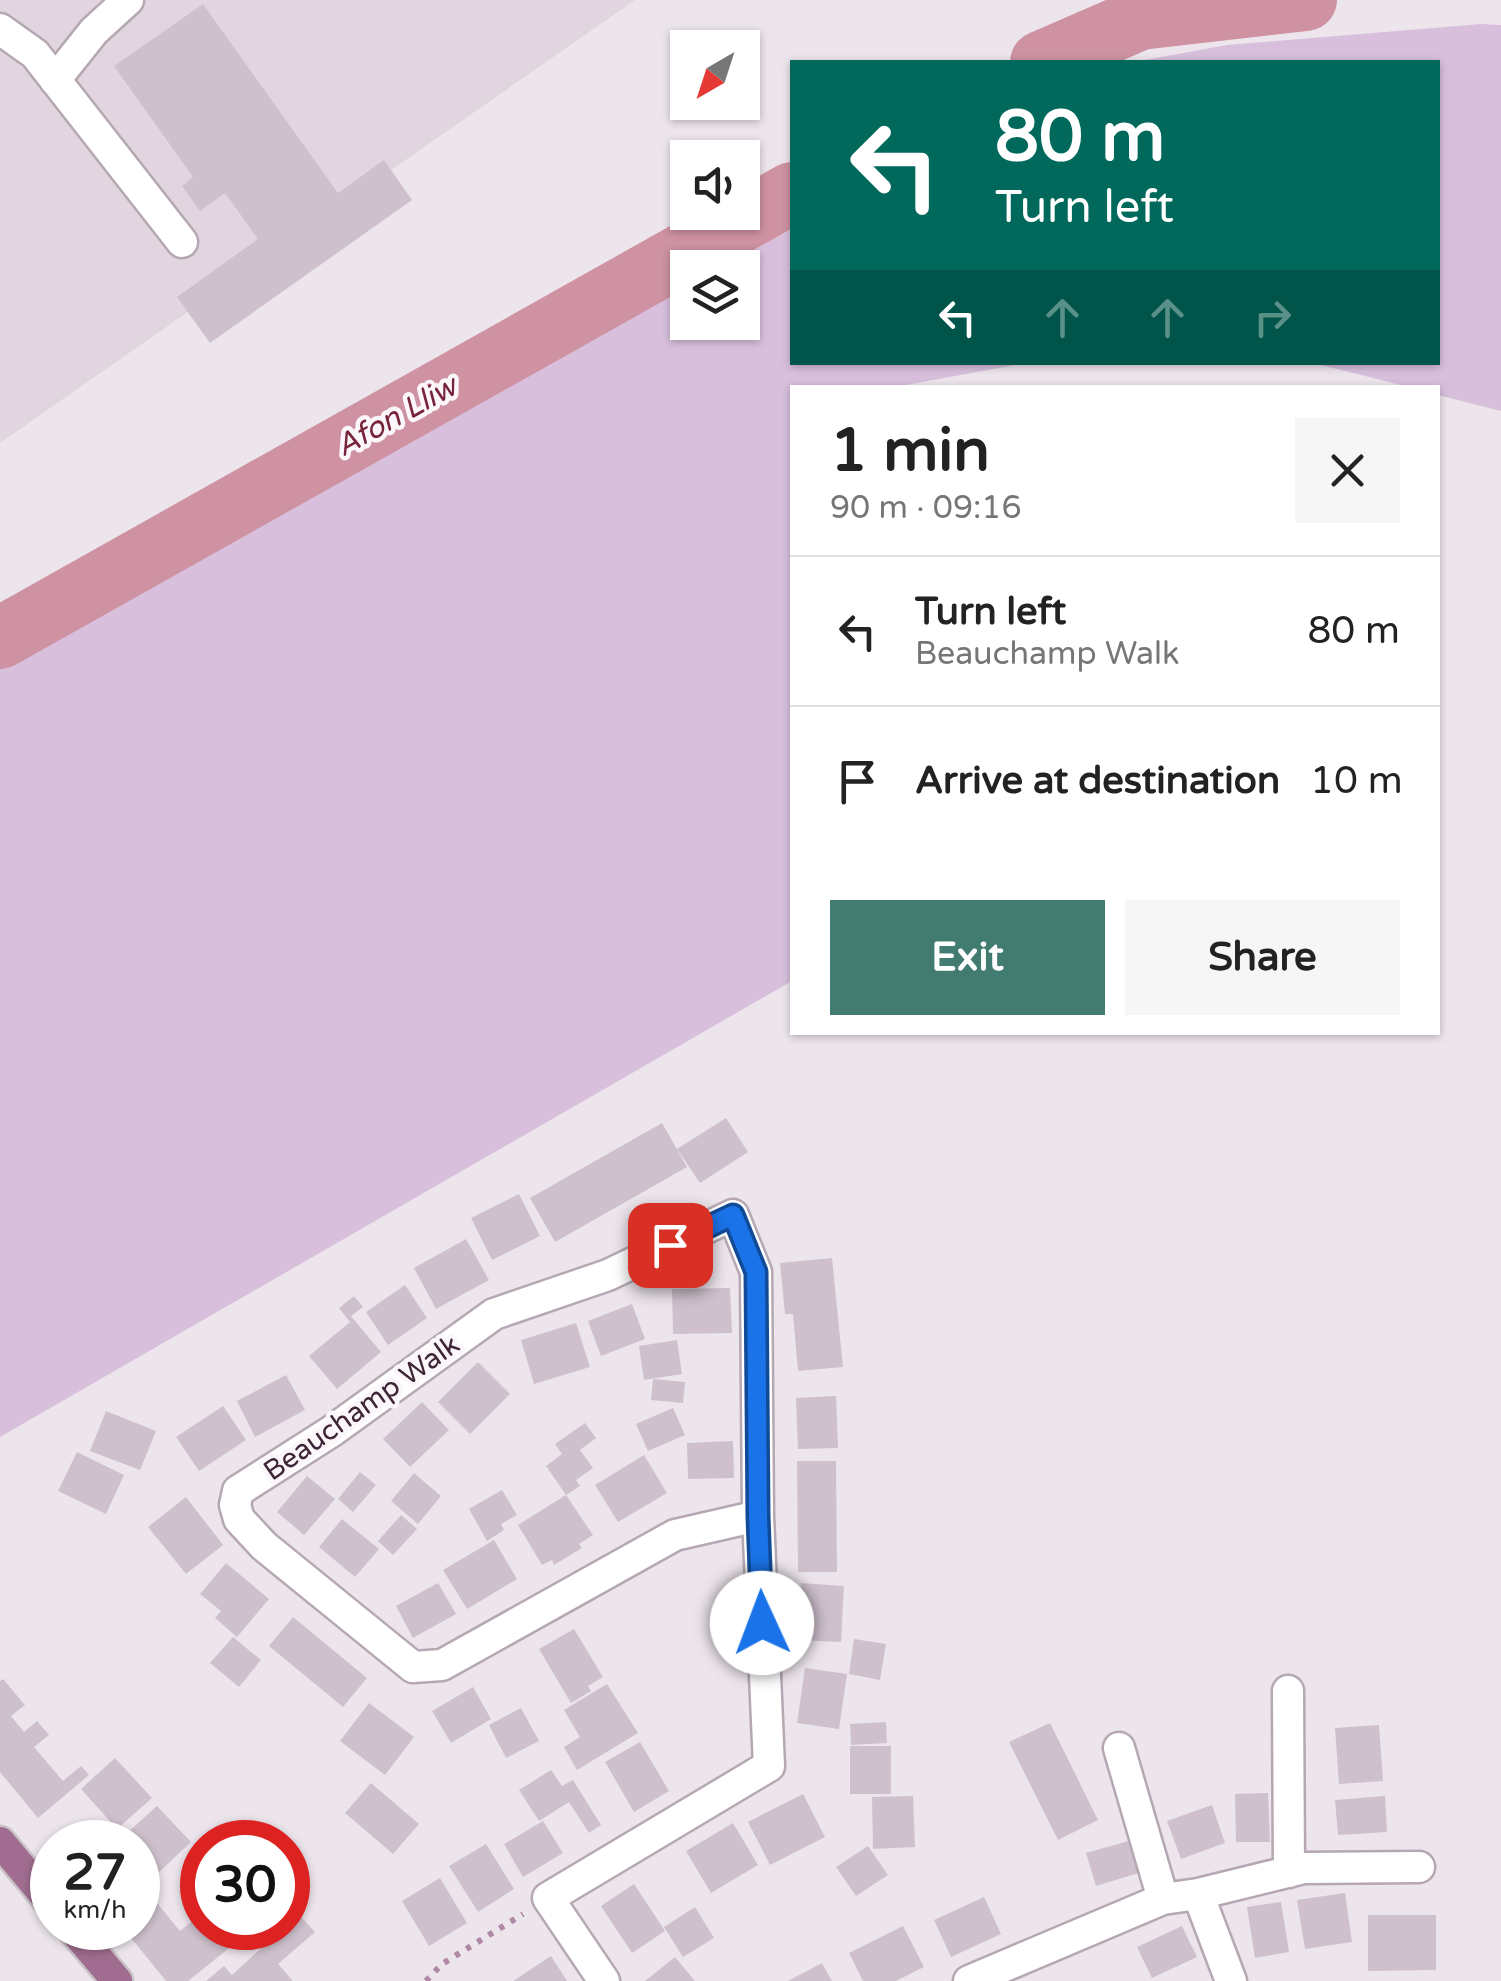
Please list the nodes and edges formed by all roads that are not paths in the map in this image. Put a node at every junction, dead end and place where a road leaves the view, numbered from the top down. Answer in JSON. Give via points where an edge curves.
{"nodes":[{"id":1,"x":128,"y":0,"type":"edge"},
{"id":2,"x":0,"y":29,"type":"edge"},
{"id":3,"x":55,"y":80,"type":"junction"},
{"id":4,"x":182,"y":242,"type":"dead end"},
{"id":5,"x":758,"y":1516,"type":"junction"},
{"id":6,"x":1288,"y":1691,"type":"dead end"},
{"id":7,"x":1119,"y":1748,"type":"dead end"},
{"id":8,"x":0,"y":1842,"type":"edge"},
{"id":9,"x":1420,"y":1867,"type":"dead end"},
{"id":10,"x":1289,"y":1872,"type":"junction"},
{"id":11,"x":30,"y":1878,"type":"edge"},
{"id":12,"x":1198,"y":1894,"type":"junction"},
{"id":13,"x":1164,"y":1900,"type":"junction"},
{"id":14,"x":91,"y":1950,"type":"edge"},
{"id":15,"x":117,"y":1981,"type":"edge"},
{"id":16,"x":604,"y":1981,"type":"edge"},
{"id":17,"x":970,"y":1981,"type":"edge"},
{"id":18,"x":1231,"y":1981,"type":"edge"}],
"edges":[{"from":1,"to":3,"type":"street"},
{"from":2,"to":3,"type":"street","via":[[35,54]]},
{"from":3,"to":4,"type":"street"},
{"from":5,"to":5,"type":"street","name":"Beauchamp Walk","via":[[674,1535],[442,1665],[413,1666],[264,1546],[235,1504],[238,1490],[494,1314],[608,1275],[733,1215],[756,1272]]},
{"from":5,"to":16,"type":"street","name":"Beauchamp Walk","via":[[769,1766],[548,1898]]},
{"from":6,"to":10,"type":"street"},
{"from":7,"to":13,"type":"street"},
{"from":8,"to":11,"type":"main road"},
{"from":9,"to":10,"type":"street"},
{"from":10,"to":12,"type":"street"},
{"from":12,"to":13,"type":"street"},
{"from":12,"to":18,"type":"street"},
{"from":13,"to":17,"type":"street"},
{"from":14,"to":15,"type":"main road"}]}
